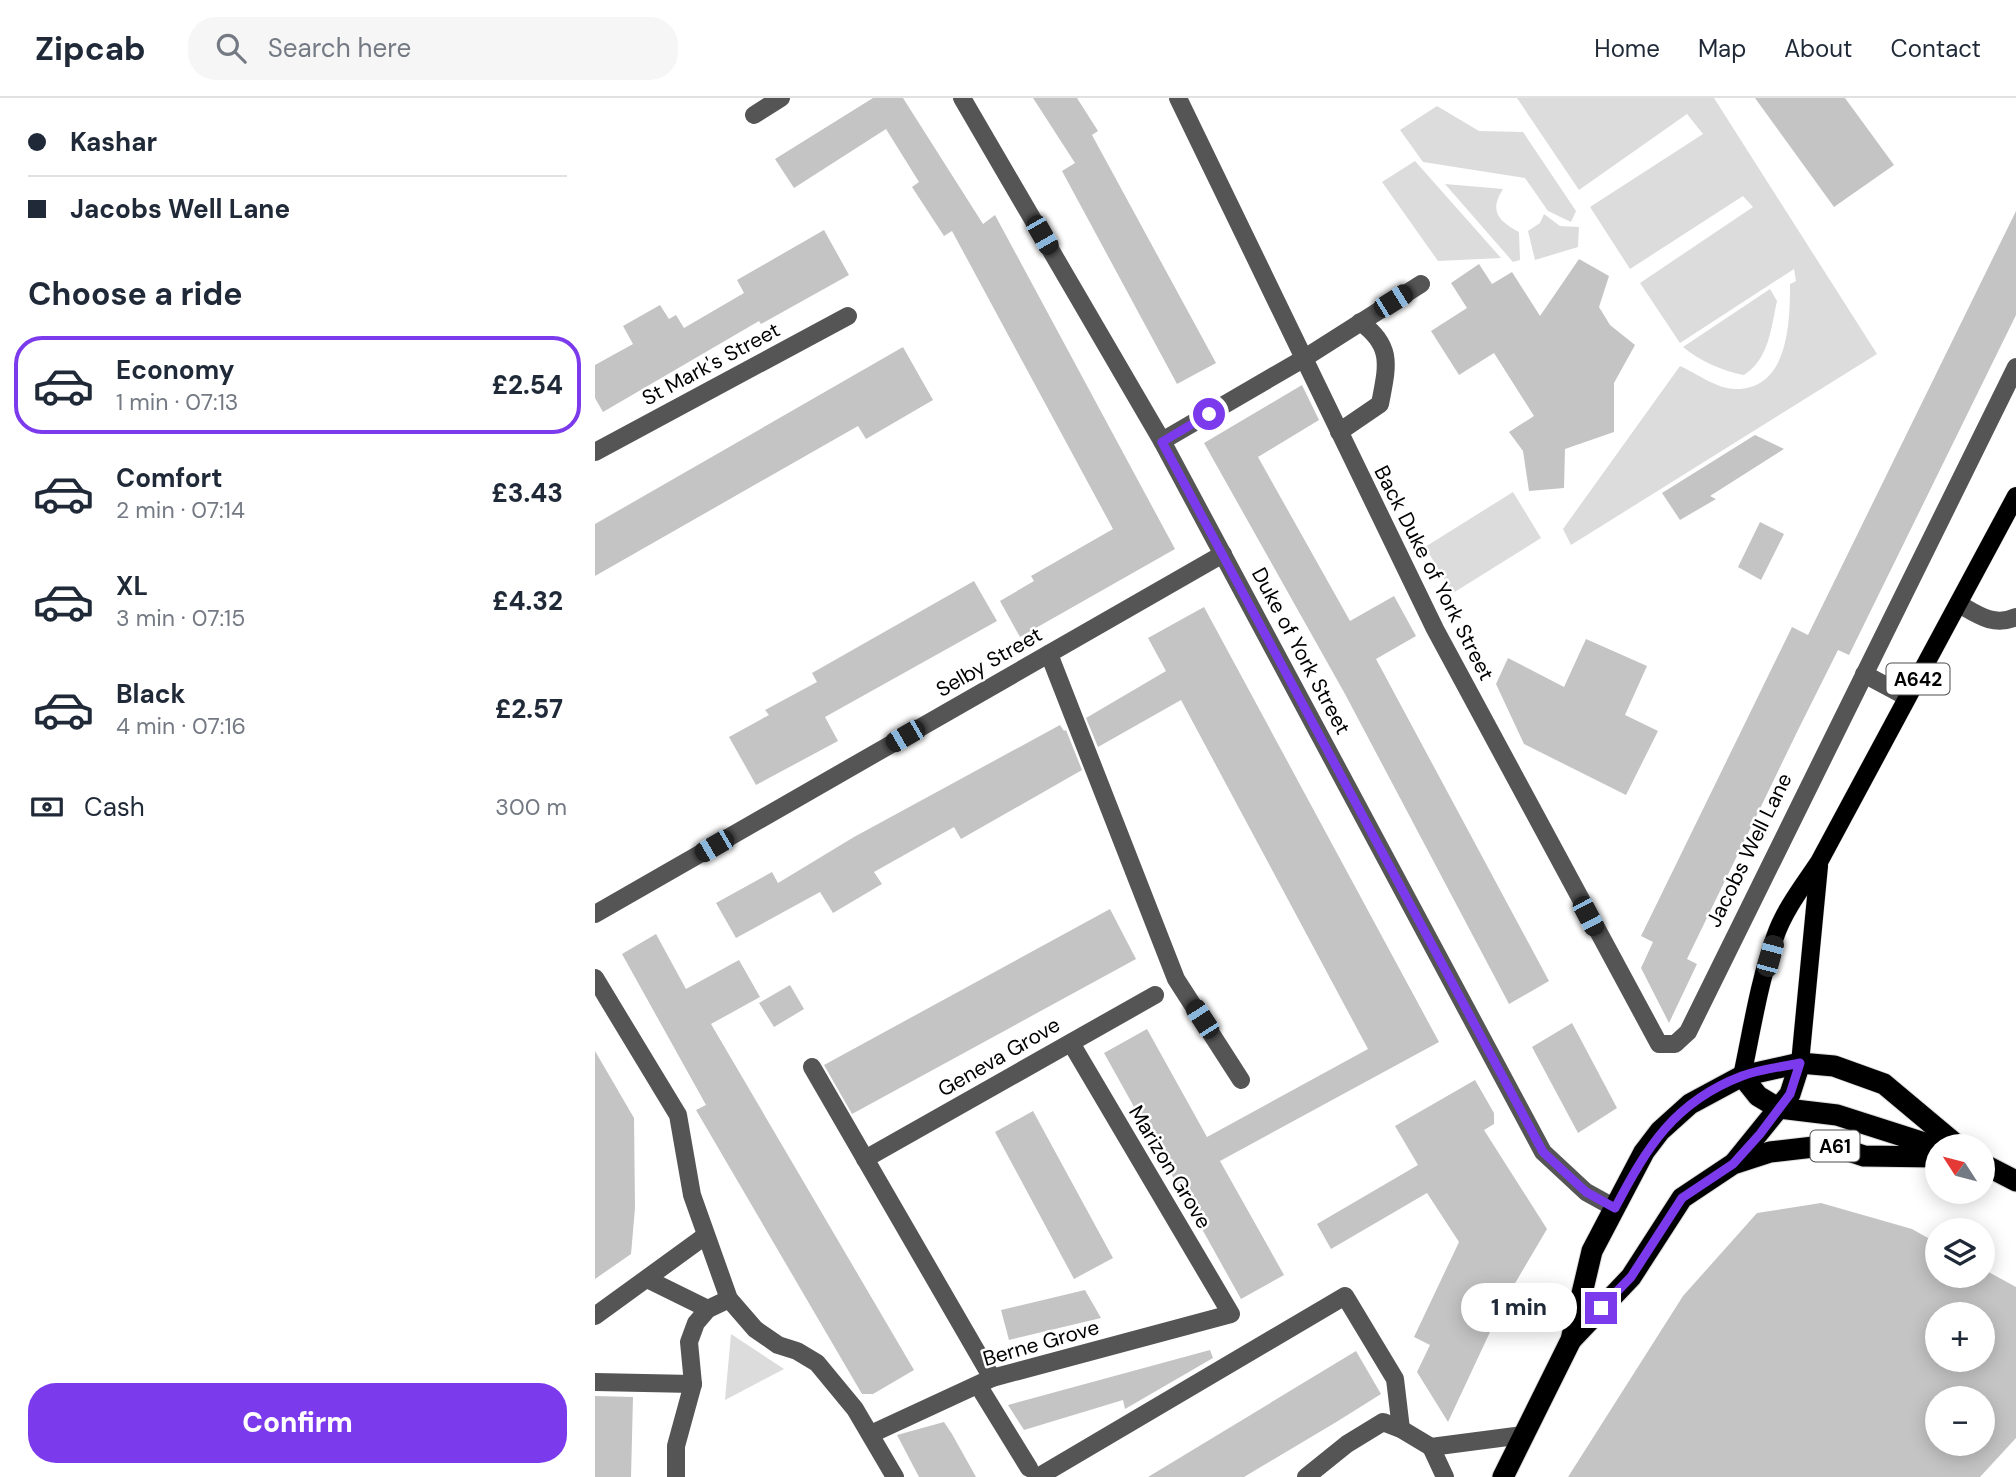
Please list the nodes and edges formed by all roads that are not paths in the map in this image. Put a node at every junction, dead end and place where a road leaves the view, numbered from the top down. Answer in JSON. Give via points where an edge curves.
{"nodes":[{"id":1,"x":781,"y":98,"type":"edge"},
{"id":2,"x":962,"y":98,"type":"edge"},
{"id":3,"x":1178,"y":98,"type":"edge"},
{"id":4,"x":754,"y":115,"type":"dead end"},
{"id":5,"x":1421,"y":284,"type":"dead end"},
{"id":6,"x":849,"y":316,"type":"dead end"},
{"id":7,"x":1360,"y":322,"type":"junction"},
{"id":8,"x":1303,"y":359,"type":"junction"},
{"id":9,"x":2016,"y":367,"type":"edge"},
{"id":10,"x":1339,"y":432,"type":"junction"},
{"id":11,"x":1162,"y":442,"type":"junction"},
{"id":12,"x":595,"y":452,"type":"edge"},
{"id":13,"x":2016,"y":496,"type":"edge"},
{"id":14,"x":1223,"y":554,"type":"junction"},
{"id":15,"x":1959,"y":604,"type":"junction"},
{"id":16,"x":2016,"y":617,"type":"edge"},
{"id":17,"x":1049,"y":654,"type":"junction"},
{"id":18,"x":1864,"y":674,"type":"junction"},
{"id":19,"x":1907,"y":697,"type":"junction"},
{"id":20,"x":1819,"y":862,"type":"junction"},
{"id":21,"x":595,"y":914,"type":"edge"},
{"id":22,"x":595,"y":978,"type":"edge"},
{"id":23,"x":1155,"y":995,"type":"dead end"},
{"id":24,"x":1071,"y":1043,"type":"junction"},
{"id":25,"x":1675,"y":1044,"type":"joint"},
{"id":26,"x":1800,"y":1063,"type":"junction"},
{"id":27,"x":812,"y":1067,"type":"dead end"},
{"id":28,"x":1742,"y":1076,"type":"junction"},
{"id":29,"x":1241,"y":1080,"type":"dead end"},
{"id":30,"x":1778,"y":1108,"type":"junction"},
{"id":31,"x":1944,"y":1134,"type":"edge"},
{"id":32,"x":1925,"y":1143,"type":"edge"},
{"id":33,"x":1925,"y":1157,"type":"edge"},
{"id":34,"x":865,"y":1159,"type":"junction"},
{"id":35,"x":1733,"y":1164,"type":"junction"},
{"id":36,"x":1995,"y":1170,"type":"edge"},
{"id":37,"x":2016,"y":1181,"type":"edge"},
{"id":38,"x":1615,"y":1208,"type":"junction"},
{"id":39,"x":705,"y":1236,"type":"junction"},
{"id":40,"x":647,"y":1279,"type":"junction"},
{"id":41,"x":729,"y":1299,"type":"junction"},
{"id":42,"x":708,"y":1309,"type":"junction"},
{"id":43,"x":1231,"y":1314,"type":"joint"},
{"id":44,"x":595,"y":1316,"type":"edge"},
{"id":45,"x":1571,"y":1340,"type":"junction"},
{"id":46,"x":595,"y":1381,"type":"edge"},
{"id":47,"x":985,"y":1382,"type":"junction"},
{"id":48,"x":693,"y":1384,"type":"junction"},
{"id":49,"x":1401,"y":1429,"type":"junction"},
{"id":50,"x":871,"y":1434,"type":"junction"},
{"id":51,"x":1523,"y":1435,"type":"junction"},
{"id":52,"x":1431,"y":1447,"type":"junction"},
{"id":53,"x":1033,"y":1472,"type":"edge"},
{"id":54,"x":676,"y":1477,"type":"edge"},
{"id":55,"x":895,"y":1477,"type":"edge"},
{"id":56,"x":1306,"y":1477,"type":"edge"},
{"id":57,"x":1445,"y":1477,"type":"edge"},
{"id":58,"x":1503,"y":1477,"type":"edge"}],
"edges":[{"from":1,"to":4,"type":"street"},
{"from":2,"to":11,"type":"street","name":"Duke of York Street"},
{"from":3,"to":8,"type":"street","name":"Back Duke of York Street"},
{"from":5,"to":7,"type":"street"},
{"from":6,"to":12,"type":"street","name":"St Mark's Street"},
{"from":7,"to":8,"type":"street"},
{"from":7,"to":10,"type":"street","via":[[1382,342],[1386,356],[1383,390],[1380,404]]},
{"from":8,"to":10,"type":"street","name":"Back Duke of York Street"},
{"from":8,"to":11,"type":"street"},
{"from":9,"to":18,"type":"street","name":"Jacobs Well Lane"},
{"from":10,"to":25,"type":"street","name":"Back Duke of York Street","via":[[1435,629],[1651,1035],[1659,1044]]},
{"from":11,"to":14,"type":"street","name":"Duke of York Street"},
{"from":13,"to":15,"type":"main road","number":"A642"},
{"from":14,"to":17,"type":"street","name":"Selby Street"},
{"from":14,"to":38,"type":"street","name":"Duke of York Street","via":[[1543,1152],[1586,1192]]},
{"from":15,"to":16,"type":"street","via":[[1987,620],[2005,622]]},
{"from":15,"to":19,"type":"main road","number":"A642"},
{"from":17,"to":21,"type":"street","name":"Selby Street"},
{"from":17,"to":29,"type":"street","via":[[1177,979]]},
{"from":18,"to":19,"type":"street"},
{"from":18,"to":25,"type":"street","name":"Jacobs Well Lane","via":[[1688,1032]]},
{"from":19,"to":20,"type":"main road","number":"A642"},
{"from":20,"to":26,"type":"main road","number":"A642"},
{"from":20,"to":28,"type":"main road","number":"A642","via":[[1775,935]]},
{"from":22,"to":39,"type":"street","via":[[678,1115],[692,1195]]},
{"from":23,"to":24,"type":"street","name":"Geneva Grove"},
{"from":24,"to":34,"type":"street","name":"Geneva Grove"},
{"from":24,"to":43,"type":"street","name":"Marizon Grove"},
{"from":26,"to":28,"type":"highway","number":"A61"},
{"from":26,"to":30,"type":"highway","via":[[1790,1094]]},
{"from":26,"to":31,"type":"highway","number":"A61","via":[[1834,1066],[1885,1084]]},
{"from":27,"to":34,"type":"street"},
{"from":28,"to":30,"type":"highway","via":[[1758,1096]]},
{"from":28,"to":38,"type":"highway","number":"A61","via":[[1690,1104],[1660,1131]]},
{"from":30,"to":32,"type":"highway","via":[[1837,1115]]},
{"from":30,"to":35,"type":"highway"},
{"from":33,"to":35,"type":"highway","number":"A61","via":[[1864,1156],[1831,1145],[1770,1152]]},
{"from":34,"to":47,"type":"street"},
{"from":35,"to":45,"type":"highway","number":"A61","via":[[1682,1198],[1631,1277]]},
{"from":36,"to":37,"type":"highway"},
{"from":38,"to":45,"type":"highway","number":"A61","via":[[1593,1251]]},
{"from":39,"to":40,"type":"street"},
{"from":39,"to":41,"type":"street"},
{"from":40,"to":42,"type":"street"},
{"from":40,"to":44,"type":"street"},
{"from":41,"to":42,"type":"street"},
{"from":41,"to":50,"type":"street","via":[[755,1329],[817,1363]]},
{"from":42,"to":48,"type":"street","via":[[689,1342]]},
{"from":43,"to":47,"type":"street","name":"Berne Grove"},
{"from":45,"to":51,"type":"highway","number":"A61"},
{"from":46,"to":48,"type":"street"},
{"from":47,"to":50,"type":"street","name":"Berne Grove"},
{"from":47,"to":53,"type":"street"},
{"from":48,"to":54,"type":"street","via":[[676,1446]]},
{"from":49,"to":52,"type":"street"},
{"from":49,"to":53,"type":"street","via":[[1395,1379],[1345,1296]]},
{"from":49,"to":56,"type":"street","via":[[1383,1422]]},
{"from":50,"to":55,"type":"street"},
{"from":51,"to":52,"type":"street"},
{"from":51,"to":58,"type":"highway","number":"A61"},
{"from":52,"to":57,"type":"street"}]}
